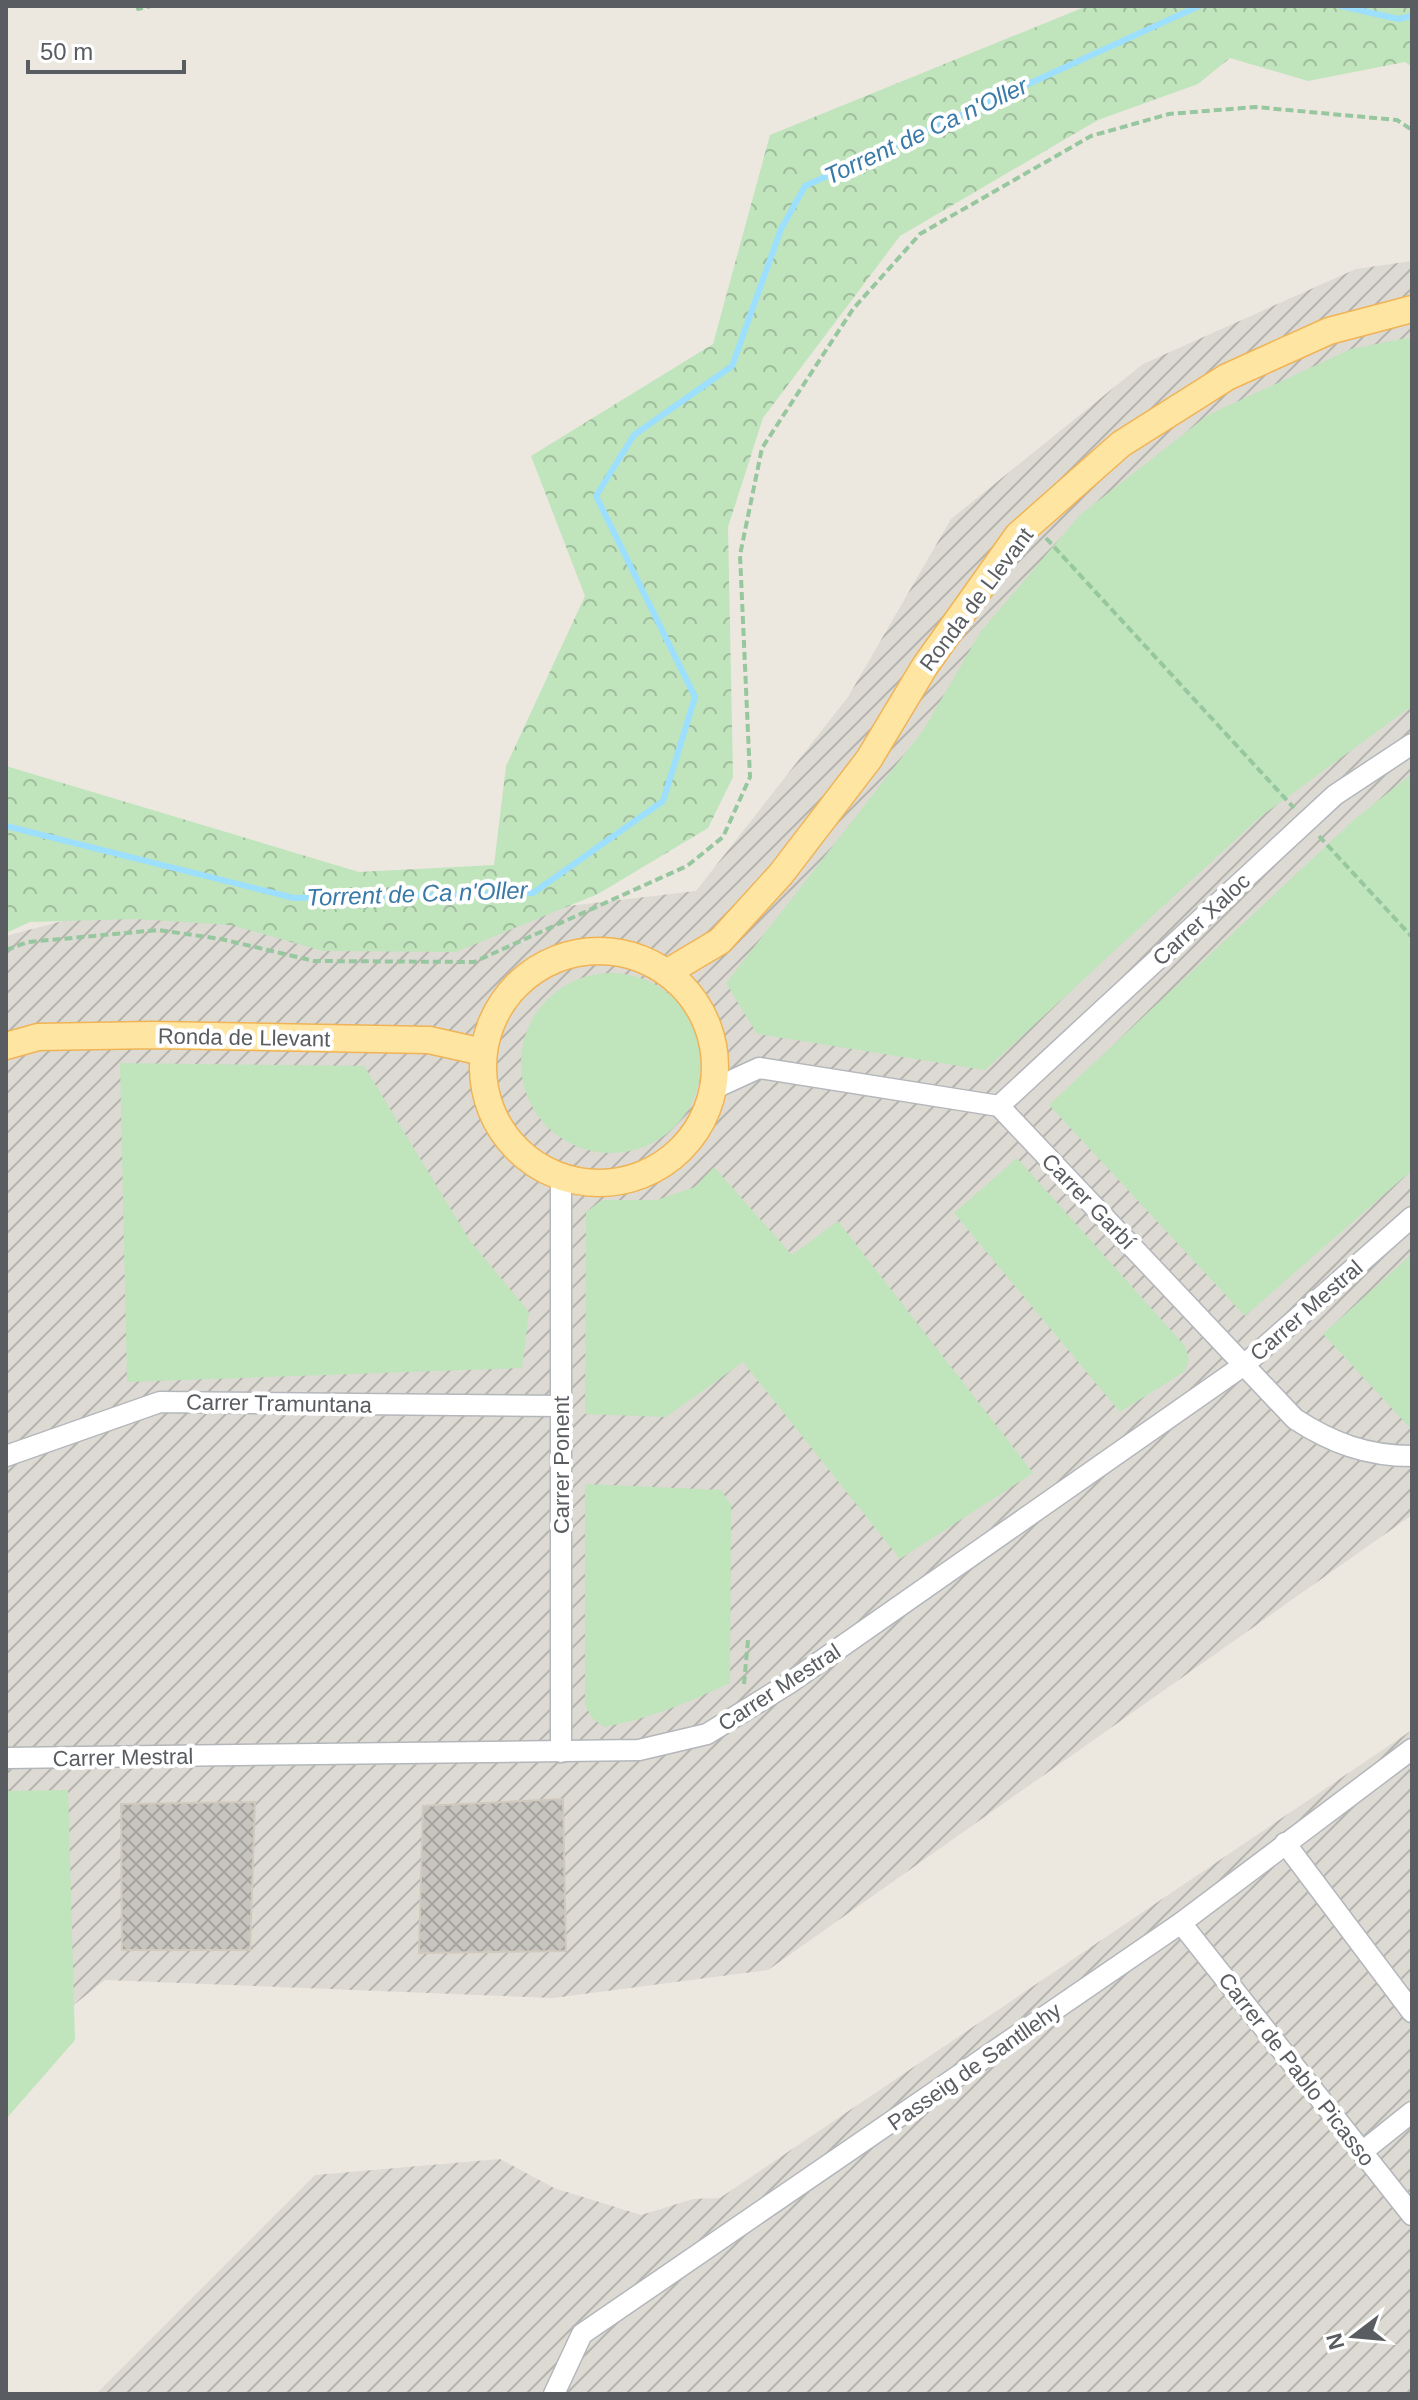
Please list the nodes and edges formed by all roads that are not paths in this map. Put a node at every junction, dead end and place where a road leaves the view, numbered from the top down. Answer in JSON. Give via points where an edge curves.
{"nodes":[{"id":1,"x":1412,"y":309,"type":"edge"},
{"id":2,"x":1412,"y":744,"type":"edge"},
{"id":3,"x":668,"y":972,"type":"junction"},
{"id":4,"x":6,"y":1046,"type":"edge"},
{"id":5,"x":483,"y":1052,"type":"junction"},
{"id":6,"x":713,"y":1089,"type":"junction"},
{"id":7,"x":999,"y":1106,"type":"junction"},
{"id":8,"x":561,"y":1177,"type":"junction"},
{"id":9,"x":1412,"y":1217,"type":"edge"},
{"id":10,"x":1244,"y":1365,"type":"junction"},
{"id":11,"x":561,"y":1406,"type":"junction"},
{"id":12,"x":6,"y":1456,"type":"edge"},
{"id":13,"x":1412,"y":1456,"type":"edge"},
{"id":14,"x":1412,"y":1749,"type":"edge"},
{"id":15,"x":561,"y":1752,"type":"junction"},
{"id":16,"x":6,"y":1758,"type":"edge"},
{"id":17,"x":1285,"y":1843,"type":"junction"},
{"id":18,"x":1181,"y":1923,"type":"junction"},
{"id":19,"x":1412,"y":2012,"type":"edge"},
{"id":20,"x":1412,"y":2112,"type":"edge"},
{"id":21,"x":1362,"y":2152,"type":"junction"},
{"id":22,"x":1412,"y":2215,"type":"edge"},
{"id":23,"x":554,"y":2394,"type":"edge"}],
"edges":[{"from":1,"to":3,"type":"main road","name":"Ronda de Llevant","via":[[1329,331],[1227,377],[1121,444],[1018,535],[925,666],[869,759],[781,874],[720,941]]},
{"from":2,"to":7,"type":"street","name":"Carrer Xaloc","via":[[1335,795]]},
{"from":3,"to":5,"type":"main road","via":[[638,956],[579,951],[541,965],[507,995]]},
{"from":3,"to":6,"type":"main road","via":[[696,1002],[710,1037]]},
{"from":4,"to":5,"type":"main road","name":"Ronda de Llevant","via":[[38,1037],[153,1035],[429,1040]]},
{"from":5,"to":8,"type":"main road","via":[[485,1093],[500,1128],[527,1158]]},
{"from":6,"to":7,"type":"street","via":[[759,1068]]},
{"from":6,"to":8,"type":"main road","via":[[686,1145],[663,1164],[613,1182]]},
{"from":7,"to":10,"type":"street","name":"Carrer Garbí"},
{"from":8,"to":11,"type":"street","name":"Carrer Ponent"},
{"from":9,"to":10,"type":"street","name":"Carrer Mestral"},
{"from":10,"to":13,"type":"street","name":"Carrer Garbí","via":[[1295,1419],[1319,1435],[1368,1453]]},
{"from":10,"to":15,"type":"street","name":"Carrer Mestral","via":[[788,1684],[707,1734],[639,1750]]},
{"from":11,"to":12,"type":"street","name":"Carrer Tramuntana","via":[[160,1402]]},
{"from":11,"to":15,"type":"street","name":"Carrer Ponent"},
{"from":14,"to":17,"type":"street","name":"Passeig de Santllehy"},
{"from":15,"to":16,"type":"street","name":"Carrer Mestral"},
{"from":17,"to":18,"type":"street","name":"Passeig de Santllehy"},
{"from":17,"to":19,"type":"street"},
{"from":18,"to":21,"type":"street","name":"Carrer de Pablo Picasso"},
{"from":18,"to":23,"type":"street","name":"Passeig de Santllehy","via":[[582,2334]]},
{"from":20,"to":21,"type":"street"},
{"from":21,"to":22,"type":"street","name":"Carrer de Pablo Picasso"}]}
